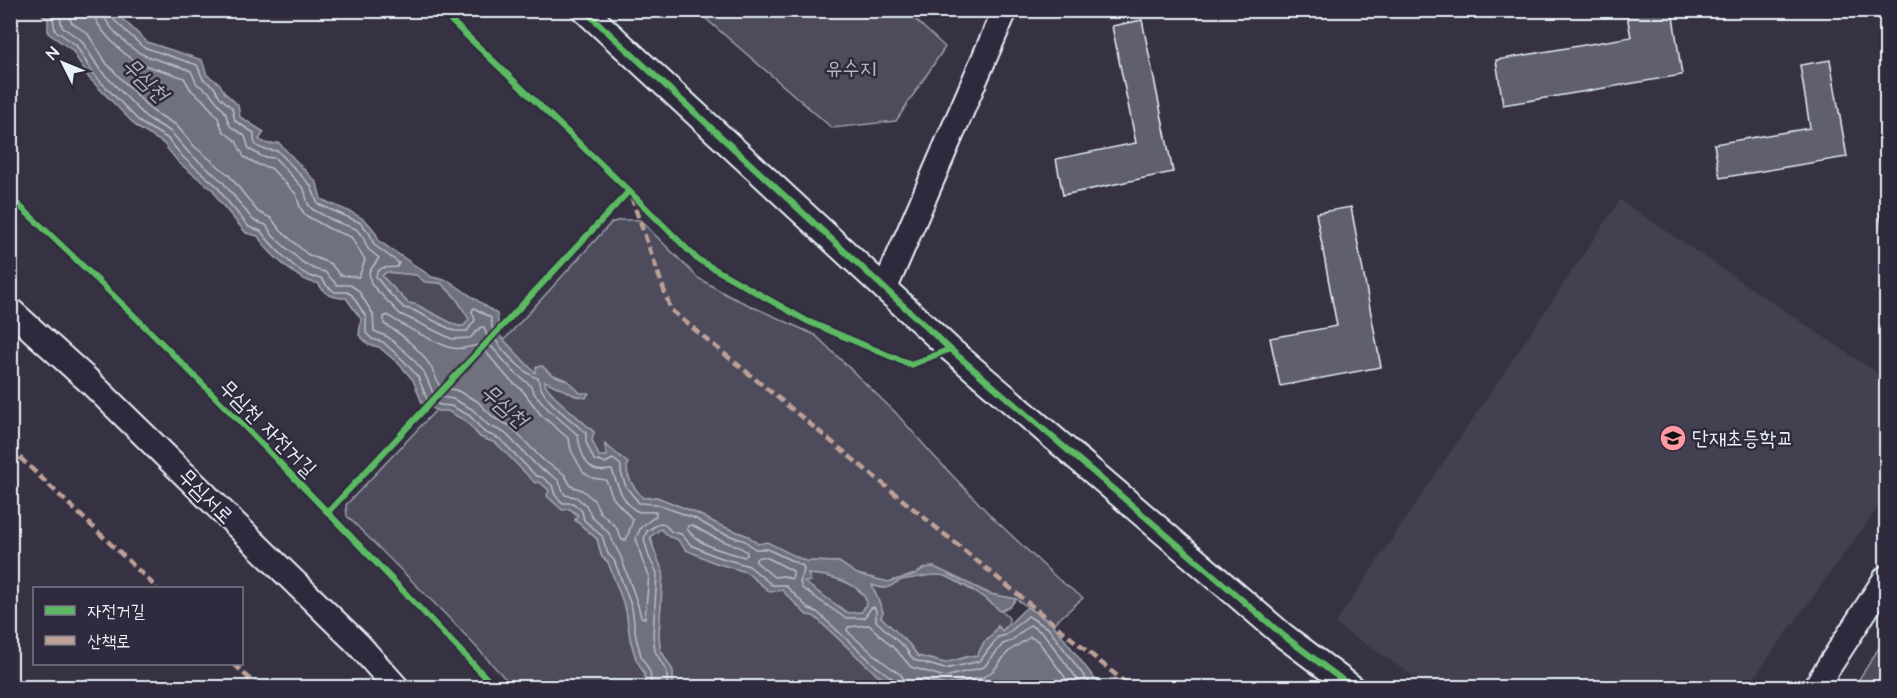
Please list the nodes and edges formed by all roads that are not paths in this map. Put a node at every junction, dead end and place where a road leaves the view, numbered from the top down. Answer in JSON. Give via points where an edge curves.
{"nodes":[{"id":1,"x":584,"y":10,"type":"edge"},
{"id":2,"x":1005,"y":10,"type":"edge"},
{"id":3,"x":885,"y":288,"type":"junction"},
{"id":4,"x":10,"y":309,"type":"edge"},
{"id":5,"x":1887,"y":578,"type":"edge"},
{"id":6,"x":397,"y":687,"type":"edge"},
{"id":7,"x":1353,"y":687,"type":"edge"},
{"id":8,"x":1815,"y":687,"type":"edge"}],
"edges":[{"from":1,"to":3,"type":"street"},
{"from":2,"to":3,"type":"street"},
{"from":3,"to":7,"type":"street","via":[[950,349],[1275,629]]},
{"from":4,"to":6,"type":"street","name":"무심서로","via":[[92,383]]},
{"from":5,"to":8,"type":"street"}]}
